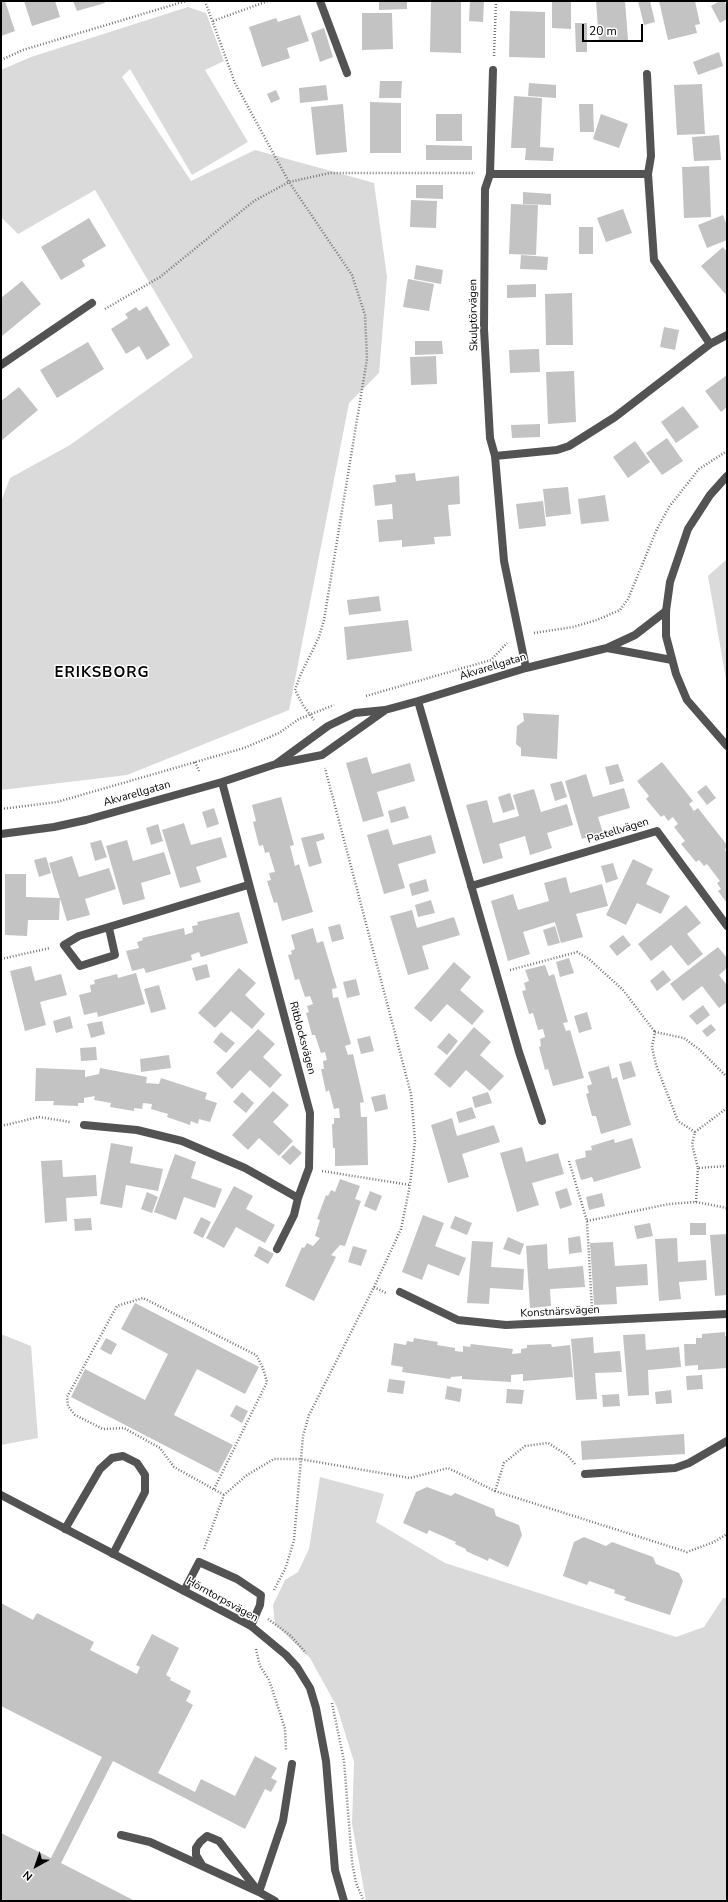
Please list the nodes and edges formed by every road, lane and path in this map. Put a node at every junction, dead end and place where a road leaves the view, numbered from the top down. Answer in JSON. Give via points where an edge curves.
{"nodes":[{"id":1,"x":186,"y":1,"type":"edge"},
{"id":2,"x":205,"y":1,"type":"edge"},
{"id":3,"x":268,"y":1,"type":"edge"},
{"id":4,"x":320,"y":1,"type":"edge"},
{"id":5,"x":496,"y":1,"type":"edge"},
{"id":6,"x":213,"y":21,"type":"junction"},
{"id":7,"x":1,"y":60,"type":"edge"},
{"id":8,"x":493,"y":70,"type":"joint"},
{"id":9,"x":347,"y":73,"type":"dead end"},
{"id":10,"x":647,"y":74,"type":"dead end"},
{"id":11,"x":490,"y":174,"type":"junction"},
{"id":12,"x":648,"y":174,"type":"junction"},
{"id":13,"x":289,"y":182,"type":"junction"},
{"id":14,"x":92,"y":303,"type":"joint"},
{"id":15,"x":727,"y":335,"type":"edge"},
{"id":16,"x":710,"y":344,"type":"junction"},
{"id":17,"x":1,"y":365,"type":"edge"},
{"id":18,"x":727,"y":451,"type":"edge"},
{"id":19,"x":495,"y":456,"type":"junction"},
{"id":20,"x":727,"y":476,"type":"edge"},
{"id":21,"x":666,"y":611,"type":"junction"},
{"id":22,"x":519,"y":639,"type":"junction"},
{"id":23,"x":607,"y":648,"type":"junction"},
{"id":24,"x":672,"y":660,"type":"junction"},
{"id":25,"x":526,"y":668,"type":"junction"},
{"id":26,"x":365,"y":696,"type":"dead end"},
{"id":27,"x":418,"y":701,"type":"junction"},
{"id":28,"x":336,"y":705,"type":"dead end"},
{"id":29,"x":385,"y":710,"type":"junction"},
{"id":30,"x":310,"y":714,"type":"junction"},
{"id":31,"x":317,"y":733,"type":"junction"},
{"id":32,"x":727,"y":746,"type":"edge"},
{"id":33,"x":322,"y":756,"type":"junction"},
{"id":34,"x":276,"y":764,"type":"junction"},
{"id":35,"x":222,"y":782,"type":"junction"},
{"id":36,"x":1,"y":809,"type":"edge"},
{"id":37,"x":1,"y":834,"type":"edge"},
{"id":38,"x":248,"y":885,"type":"junction"},
{"id":39,"x":471,"y":886,"type":"junction"},
{"id":40,"x":727,"y":926,"type":"edge"},
{"id":41,"x":109,"y":928,"type":"junction"},
{"id":42,"x":64,"y":945,"type":"junction"},
{"id":43,"x":1,"y":959,"type":"edge"},
{"id":44,"x":496,"y":974,"type":"junction"},
{"id":45,"x":655,"y":1032,"type":"junction"},
{"id":46,"x":727,"y":1077,"type":"edge"},
{"id":47,"x":727,"y":1108,"type":"edge"},
{"id":48,"x":542,"y":1121,"type":"dead end"},
{"id":49,"x":84,"y":1125,"type":"joint"},
{"id":50,"x":1,"y":1126,"type":"edge"},
{"id":51,"x":695,"y":1132,"type":"junction"},
{"id":52,"x":569,"y":1161,"type":"dead end"},
{"id":53,"x":727,"y":1166,"type":"edge"},
{"id":54,"x":309,"y":1168,"type":"junction"},
{"id":55,"x":698,"y":1168,"type":"junction"},
{"id":56,"x":410,"y":1185,"type":"junction"},
{"id":57,"x":298,"y":1198,"type":"junction"},
{"id":58,"x":696,"y":1202,"type":"junction"},
{"id":59,"x":727,"y":1208,"type":"edge"},
{"id":60,"x":587,"y":1221,"type":"junction"},
{"id":61,"x":278,"y":1249,"type":"dead end"},
{"id":62,"x":400,"y":1292,"type":"dead end"},
{"id":63,"x":727,"y":1314,"type":"edge"},
{"id":64,"x":593,"y":1322,"type":"junction"},
{"id":65,"x":727,"y":1441,"type":"edge"},
{"id":66,"x":300,"y":1459,"type":"junction"},
{"id":67,"x":585,"y":1474,"type":"joint"},
{"id":68,"x":214,"y":1489,"type":"junction"},
{"id":69,"x":495,"y":1490,"type":"junction"},
{"id":70,"x":1,"y":1495,"type":"edge"},
{"id":71,"x":224,"y":1495,"type":"junction"},
{"id":72,"x":65,"y":1529,"type":"junction"},
{"id":73,"x":727,"y":1534,"type":"edge"},
{"id":74,"x":113,"y":1554,"type":"junction"},
{"id":75,"x":199,"y":1562,"type":"junction"},
{"id":76,"x":184,"y":1591,"type":"junction"},
{"id":77,"x":272,"y":1594,"type":"dead end"},
{"id":78,"x":251,"y":1626,"type":"junction"},
{"id":79,"x":292,"y":1764,"type":"joint"},
{"id":80,"x":121,"y":1835,"type":"dead end"},
{"id":81,"x":202,"y":1865,"type":"junction"},
{"id":82,"x":259,"y":1892,"type":"junction"},
{"id":83,"x":275,"y":1901,"type":"edge"},
{"id":84,"x":344,"y":1901,"type":"edge"}],
"edges":[{"from":1,"to":7,"type":"path","via":[[23,50]]},
{"from":2,"to":6,"type":"path"},
{"from":3,"to":6,"type":"path"},
{"from":4,"to":9,"type":"street"},
{"from":5,"to":8,"type":"path"},
{"from":6,"to":13,"type":"path","via":[[235,84]]},
{"from":8,"to":11,"type":"street","name":"Skulptörvägen"},
{"from":10,"to":12,"type":"street","via":[[651,156]]},
{"from":11,"to":12,"type":"street"},
{"from":11,"to":13,"type":"path","via":[[337,173]]},
{"from":11,"to":19,"type":"street","name":"Skulptörvägen","via":[[485,189],[484,329],[490,438]]},
{"from":12,"to":16,"type":"street","via":[[654,260]]},
{"from":13,"to":14,"type":"path","via":[[254,201],[160,277],[104,309]]},
{"from":13,"to":30,"type":"path","via":[[352,275],[365,315],[367,352],[324,620],[295,690]]},
{"from":14,"to":17,"type":"street"},
{"from":15,"to":16,"type":"street"},
{"from":16,"to":19,"type":"street","via":[[615,417],[569,446],[557,450]]},
{"from":18,"to":22,"type":"path","via":[[698,469],[669,508],[657,529],[628,599],[620,610],[573,627],[535,633]]},
{"from":19,"to":22,"type":"street","name":"Skulptörvägen","via":[[504,561]]},
{"from":20,"to":21,"type":"street","via":[[710,495],[688,529],[672,572]]},
{"from":21,"to":23,"type":"street","name":"Akvarellgatan","via":[[635,635]]},
{"from":21,"to":24,"type":"street","via":[[666,636]]},
{"from":22,"to":25,"type":"street","name":"Skulptörvägen"},
{"from":22,"to":26,"type":"path","via":[[506,644],[491,660]]},
{"from":23,"to":24,"type":"street","name":"Akvarellgatan"},
{"from":23,"to":25,"type":"street","name":"Akvarellgatan"},
{"from":24,"to":32,"type":"street","via":[[687,700]]},
{"from":25,"to":27,"type":"street","name":"Akvarellgatan"},
{"from":27,"to":29,"type":"street","name":"Akvarellgatan"},
{"from":27,"to":39,"type":"street"},
{"from":28,"to":30,"type":"path"},
{"from":29,"to":31,"type":"street","name":"Akvarellgatan","via":[[355,713]]},
{"from":29,"to":33,"type":"street","name":"Akvarellgatan"},
{"from":30,"to":31,"type":"path"},
{"from":30,"to":36,"type":"path","via":[[278,733],[244,748],[57,802]]},
{"from":31,"to":34,"type":"street","name":"Akvarellgatan"},
{"from":33,"to":34,"type":"street","name":"Akvarellgatan"},
{"from":33,"to":56,"type":"path","via":[[411,1094],[415,1141]]},
{"from":34,"to":35,"type":"street","name":"Akvarellgatan"},
{"from":35,"to":37,"type":"street","name":"Akvarellgatan","via":[[54,827]]},
{"from":35,"to":38,"type":"street","name":"Ritblocksvägen"},
{"from":38,"to":41,"type":"street"},
{"from":38,"to":54,"type":"street","name":"Ritblocksvägen","via":[[310,1113]]},
{"from":39,"to":40,"type":"street","name":"Pastellvägen","via":[[657,831]]},
{"from":39,"to":44,"type":"street"},
{"from":41,"to":42,"type":"street","via":[[79,936]]},
{"from":41,"to":42,"type":"street","via":[[115,955],[80,966]]},
{"from":42,"to":43,"type":"path"},
{"from":44,"to":45,"type":"path","via":[[577,952],[590,959],[623,990]]},
{"from":44,"to":48,"type":"street"},
{"from":45,"to":46,"type":"path","via":[[684,1038]]},
{"from":45,"to":51,"type":"path","via":[[652,1047],[656,1065],[678,1122]]},
{"from":47,"to":51,"type":"path"},
{"from":49,"to":50,"type":"path","via":[[39,1117]]},
{"from":49,"to":57,"type":"street","via":[[137,1130],[182,1141],[245,1168]]},
{"from":51,"to":55,"type":"path","via":[[692,1144]]},
{"from":52,"to":60,"type":"path"},
{"from":53,"to":55,"type":"path"},
{"from":54,"to":56,"type":"path"},
{"from":54,"to":57,"type":"street","name":"Ritblocksvägen"},
{"from":55,"to":58,"type":"path"},
{"from":56,"to":66,"type":"path","via":[[400,1229],[374,1287],[309,1415]]},
{"from":57,"to":61,"type":"street","name":"Ritblocksvägen","via":[[294,1214]]},
{"from":58,"to":59,"type":"path"},
{"from":58,"to":60,"type":"path","via":[[669,1204]]},
{"from":60,"to":64,"type":"path"},
{"from":62,"to":64,"type":"street","name":"Konstnärsvägen","via":[[458,1320],[506,1325]]},
{"from":63,"to":64,"type":"street","name":"Konstnärsvägen"},
{"from":65,"to":67,"type":"street","via":[[689,1463],[675,1468]]},
{"from":66,"to":69,"type":"path","via":[[410,1478],[448,1468]]},
{"from":66,"to":71,"type":"path","via":[[274,1459],[247,1475]]},
{"from":66,"to":77,"type":"path","via":[[294,1540],[286,1567]]},
{"from":67,"to":69,"type":"path","via":[[567,1455],[548,1443],[525,1446],[504,1463]]},
{"from":68,"to":68,"type":"path","via":[[174,1467],[160,1448],[124,1428],[103,1429],[75,1415],[68,1406],[67,1397],[117,1306],[143,1298],[256,1355],[263,1368],[267,1382]]},
{"from":68,"to":71,"type":"path"},
{"from":69,"to":73,"type":"path","via":[[687,1552]]},
{"from":70,"to":72,"type":"street","name":"Hörntorpsvägen"},
{"from":71,"to":75,"type":"path"},
{"from":72,"to":74,"type":"street","name":"Hörntorpsvägen"},
{"from":72,"to":74,"type":"street","via":[[100,1469],[112,1458],[123,1456],[137,1463],[146,1475],[145,1492]]},
{"from":74,"to":76,"type":"street","name":"Hörntorpsvägen"},
{"from":75,"to":76,"type":"street"},
{"from":75,"to":78,"type":"street","via":[[261,1594]]},
{"from":76,"to":78,"type":"street","name":"Hörntorpsvägen"},
{"from":78,"to":79,"type":"path","via":[[260,1666],[269,1680],[285,1729],[286,1754]]},
{"from":78,"to":84,"type":"street","name":"Hörntorpsvägen","via":[[286,1655],[310,1688],[326,1761],[335,1870]]},
{"from":79,"to":82,"type":"street","via":[[283,1821]]},
{"from":80,"to":81,"type":"street","via":[[150,1842]]},
{"from":81,"to":82,"type":"street"},
{"from":81,"to":82,"type":"street","via":[[196,1855],[196,1848],[200,1842],[207,1836],[219,1840]]},
{"from":82,"to":83,"type":"street"}]}
